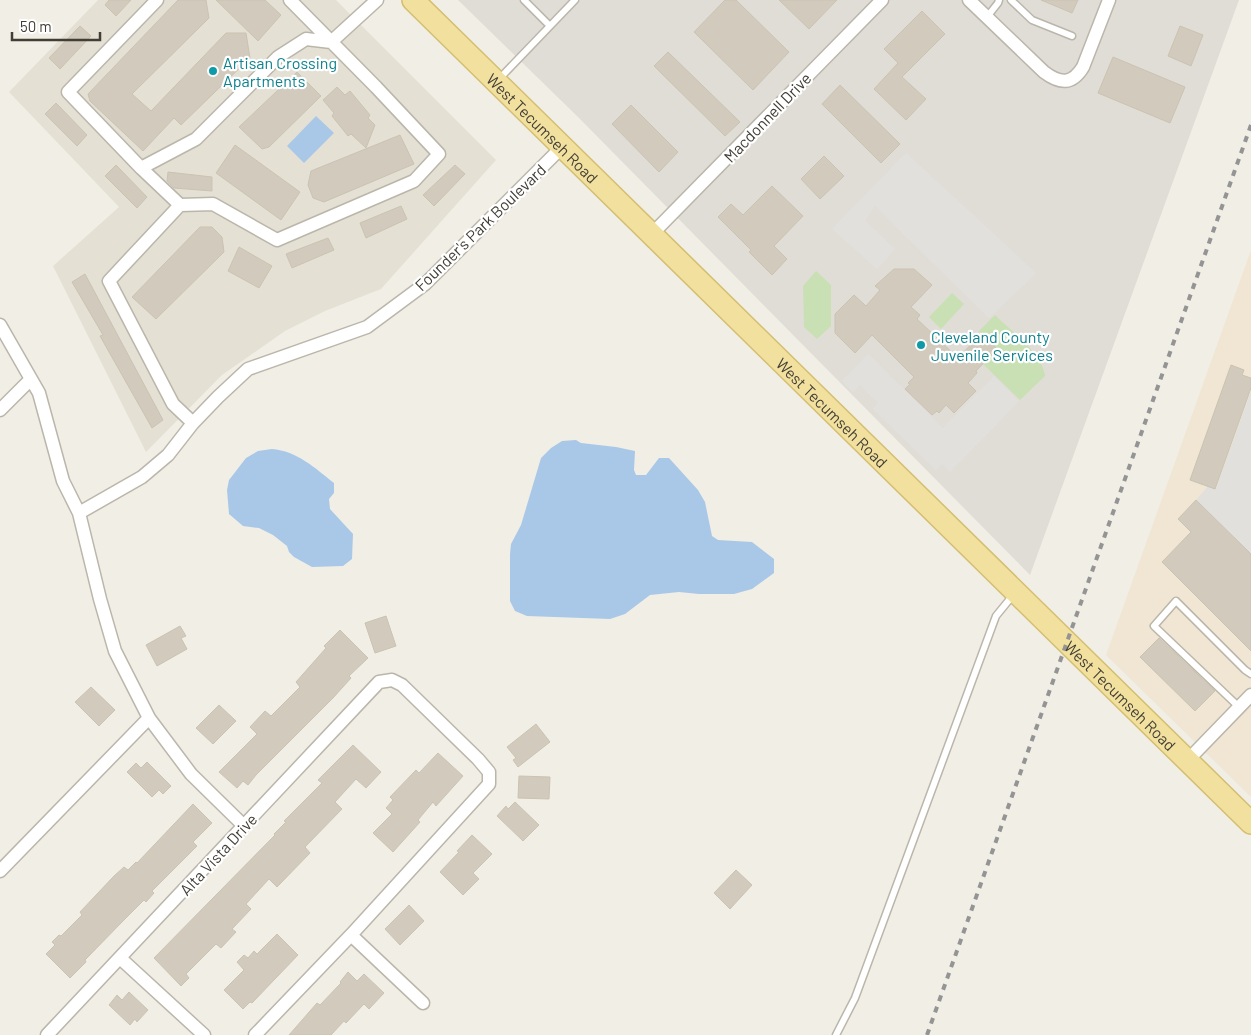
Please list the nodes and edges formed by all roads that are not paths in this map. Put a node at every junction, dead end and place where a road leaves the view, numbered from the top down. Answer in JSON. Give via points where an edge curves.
{"nodes":[{"id":1,"x":158,"y":0,"type":"edge"},
{"id":2,"x":290,"y":0,"type":"edge"},
{"id":3,"x":377,"y":0,"type":"edge"},
{"id":4,"x":413,"y":0,"type":"edge"},
{"id":5,"x":524,"y":0,"type":"edge"},
{"id":6,"x":575,"y":0,"type":"edge"},
{"id":7,"x":882,"y":0,"type":"edge"},
{"id":8,"x":969,"y":0,"type":"edge"},
{"id":9,"x":999,"y":0,"type":"edge"},
{"id":10,"x":1011,"y":0,"type":"edge"},
{"id":11,"x":1108,"y":0,"type":"edge"},
{"id":12,"x":987,"y":17,"type":"junction"},
{"id":13,"x":550,"y":26,"type":"junction"},
{"id":14,"x":1072,"y":36,"type":"dead end"},
{"id":15,"x":331,"y":42,"type":"junction"},
{"id":16,"x":496,"y":82,"type":"junction"},
{"id":17,"x":563,"y":146,"type":"junction"},
{"id":18,"x":142,"y":168,"type":"junction"},
{"id":19,"x":180,"y":205,"type":"junction"},
{"id":20,"x":652,"y":234,"type":"junction"},
{"id":21,"x":0,"y":325,"type":"edge"},
{"id":22,"x":31,"y":379,"type":"junction"},
{"id":23,"x":0,"y":410,"type":"edge"},
{"id":24,"x":193,"y":423,"type":"junction"},
{"id":25,"x":79,"y":513,"type":"junction"},
{"id":26,"x":1016,"y":592,"type":"junction"},
{"id":27,"x":1251,"y":674,"type":"edge"},
{"id":28,"x":1251,"y":694,"type":"edge"},
{"id":29,"x":1239,"y":706,"type":"junction"},
{"id":30,"x":149,"y":718,"type":"junction"},
{"id":31,"x":1188,"y":760,"type":"junction"},
{"id":32,"x":1251,"y":822,"type":"edge"},
{"id":33,"x":244,"y":826,"type":"junction"},
{"id":34,"x":0,"y":871,"type":"edge"},
{"id":35,"x":351,"y":935,"type":"junction"},
{"id":36,"x":120,"y":958,"type":"junction"},
{"id":37,"x":423,"y":1004,"type":"dead end"},
{"id":38,"x":47,"y":1035,"type":"edge"},
{"id":39,"x":204,"y":1035,"type":"edge"},
{"id":40,"x":255,"y":1035,"type":"edge"},
{"id":41,"x":836,"y":1035,"type":"edge"}],
"edges":[{"from":1,"to":18,"type":"street","via":[[68,92]]},
{"from":2,"to":15,"type":"street"},
{"from":3,"to":15,"type":"street"},
{"from":4,"to":16,"type":"main road","name":"West Tecumseh Road"},
{"from":5,"to":13,"type":"lane"},
{"from":6,"to":13,"type":"lane"},
{"from":7,"to":20,"type":"street","name":"Macdonnell Drive"},
{"from":8,"to":12,"type":"street"},
{"from":9,"to":12,"type":"lane"},
{"from":10,"to":14,"type":"lane","via":[[1032,20]]},
{"from":11,"to":12,"type":"street","via":[[1083,67],[1067,81],[1058,81],[1044,72]]},
{"from":13,"to":16,"type":"lane"},
{"from":15,"to":18,"type":"street","via":[[306,39],[278,57],[196,138]]},
{"from":15,"to":19,"type":"street","via":[[439,154],[414,181],[277,240],[213,204]]},
{"from":16,"to":17,"type":"main road","name":"West Tecumseh Road"},
{"from":17,"to":20,"type":"main road","name":"West Tecumseh Road"},
{"from":17,"to":24,"type":"street","name":"Founder's Park Boulevard","via":[[425,284],[367,327],[248,369]]},
{"from":18,"to":19,"type":"street"},
{"from":19,"to":24,"type":"street","via":[[109,281],[173,404]]},
{"from":20,"to":26,"type":"main road","name":"West Tecumseh Road"},
{"from":21,"to":22,"type":"street"},
{"from":22,"to":23,"type":"street"},
{"from":22,"to":25,"type":"street","via":[[39,393],[63,480]]},
{"from":24,"to":25,"type":"street","name":"Founder's Park Boulevard","via":[[168,455],[142,477]]},
{"from":25,"to":30,"type":"street","via":[[114,651]]},
{"from":26,"to":31,"type":"main road","name":"West Tecumseh Road"},
{"from":26,"to":41,"type":"lane","via":[[996,616],[854,998]]},
{"from":27,"to":29,"type":"lane","via":[[1176,601],[1154,626]]},
{"from":28,"to":29,"type":"street"},
{"from":29,"to":31,"type":"street"},
{"from":30,"to":33,"type":"street","via":[[191,774]]},
{"from":30,"to":34,"type":"street"},
{"from":31,"to":32,"type":"main road","name":"West Tecumseh Road"},
{"from":33,"to":35,"type":"street","name":"Alta Vista Drive","via":[[379,682],[392,680],[402,685],[478,759],[489,772],[489,784]]},
{"from":33,"to":36,"type":"street","name":"Alta Vista Drive"},
{"from":35,"to":37,"type":"street"},
{"from":35,"to":40,"type":"street"},
{"from":36,"to":38,"type":"street","name":"Alta Vista Drive"},
{"from":36,"to":39,"type":"street"}]}
